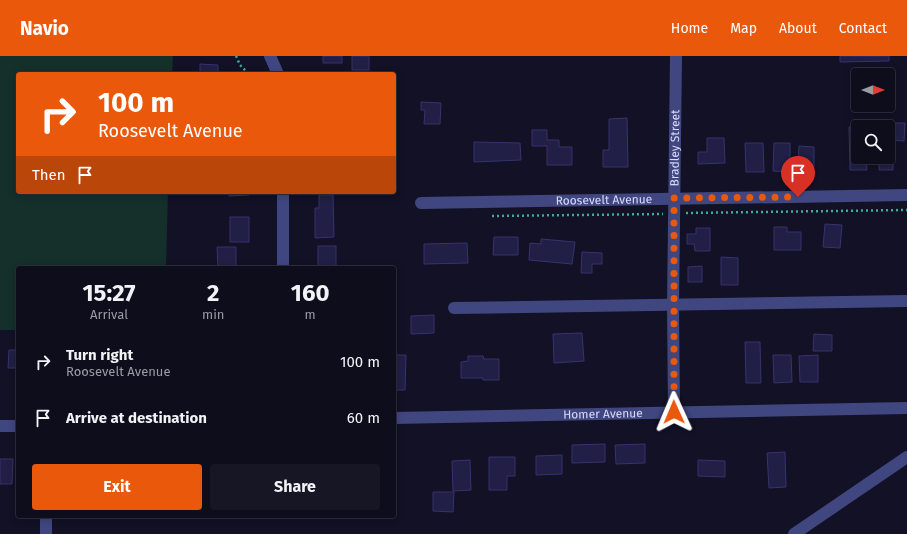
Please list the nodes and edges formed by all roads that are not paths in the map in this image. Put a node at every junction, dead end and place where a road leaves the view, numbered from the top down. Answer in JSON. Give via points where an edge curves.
{"nodes":[{"id":1,"x":270,"y":56,"type":"edge"},
{"id":2,"x":676,"y":56,"type":"edge"},
{"id":3,"x":277,"y":72,"type":"edge"},
{"id":4,"x":283,"y":194,"type":"edge"},
{"id":5,"x":907,"y":195,"type":"edge"},
{"id":6,"x":674,"y":198,"type":"junction"},
{"id":7,"x":421,"y":203,"type":"dead end"},
{"id":8,"x":284,"y":266,"type":"edge"},
{"id":9,"x":907,"y":301,"type":"edge"},
{"id":10,"x":673,"y":305,"type":"junction"},
{"id":11,"x":454,"y":308,"type":"dead end"},
{"id":12,"x":907,"y":408,"type":"edge"},
{"id":13,"x":674,"y":412,"type":"junction"},
{"id":14,"x":396,"y":418,"type":"edge"},
{"id":15,"x":0,"y":426,"type":"edge"},
{"id":16,"x":16,"y":426,"type":"edge"},
{"id":17,"x":907,"y":457,"type":"edge"},
{"id":18,"x":46,"y":518,"type":"edge"},
{"id":19,"x":46,"y":534,"type":"edge"},
{"id":20,"x":794,"y":534,"type":"edge"}],
"edges":[{"from":1,"to":3,"type":"street"},
{"from":2,"to":6,"type":"street","name":"Bradley Street"},
{"from":4,"to":8,"type":"street"},
{"from":5,"to":6,"type":"street","name":"Roosevelt Avenue"},
{"from":6,"to":7,"type":"street","name":"Roosevelt Avenue"},
{"from":6,"to":10,"type":"street","name":"Bradley Street"},
{"from":9,"to":10,"type":"street"},
{"from":10,"to":11,"type":"street"},
{"from":10,"to":13,"type":"street","name":"Bradley Street"},
{"from":12,"to":13,"type":"street","name":"Homer Avenue"},
{"from":13,"to":14,"type":"street","name":"Homer Avenue"},
{"from":15,"to":16,"type":"street"},
{"from":17,"to":20,"type":"street"},
{"from":18,"to":19,"type":"street"}]}
